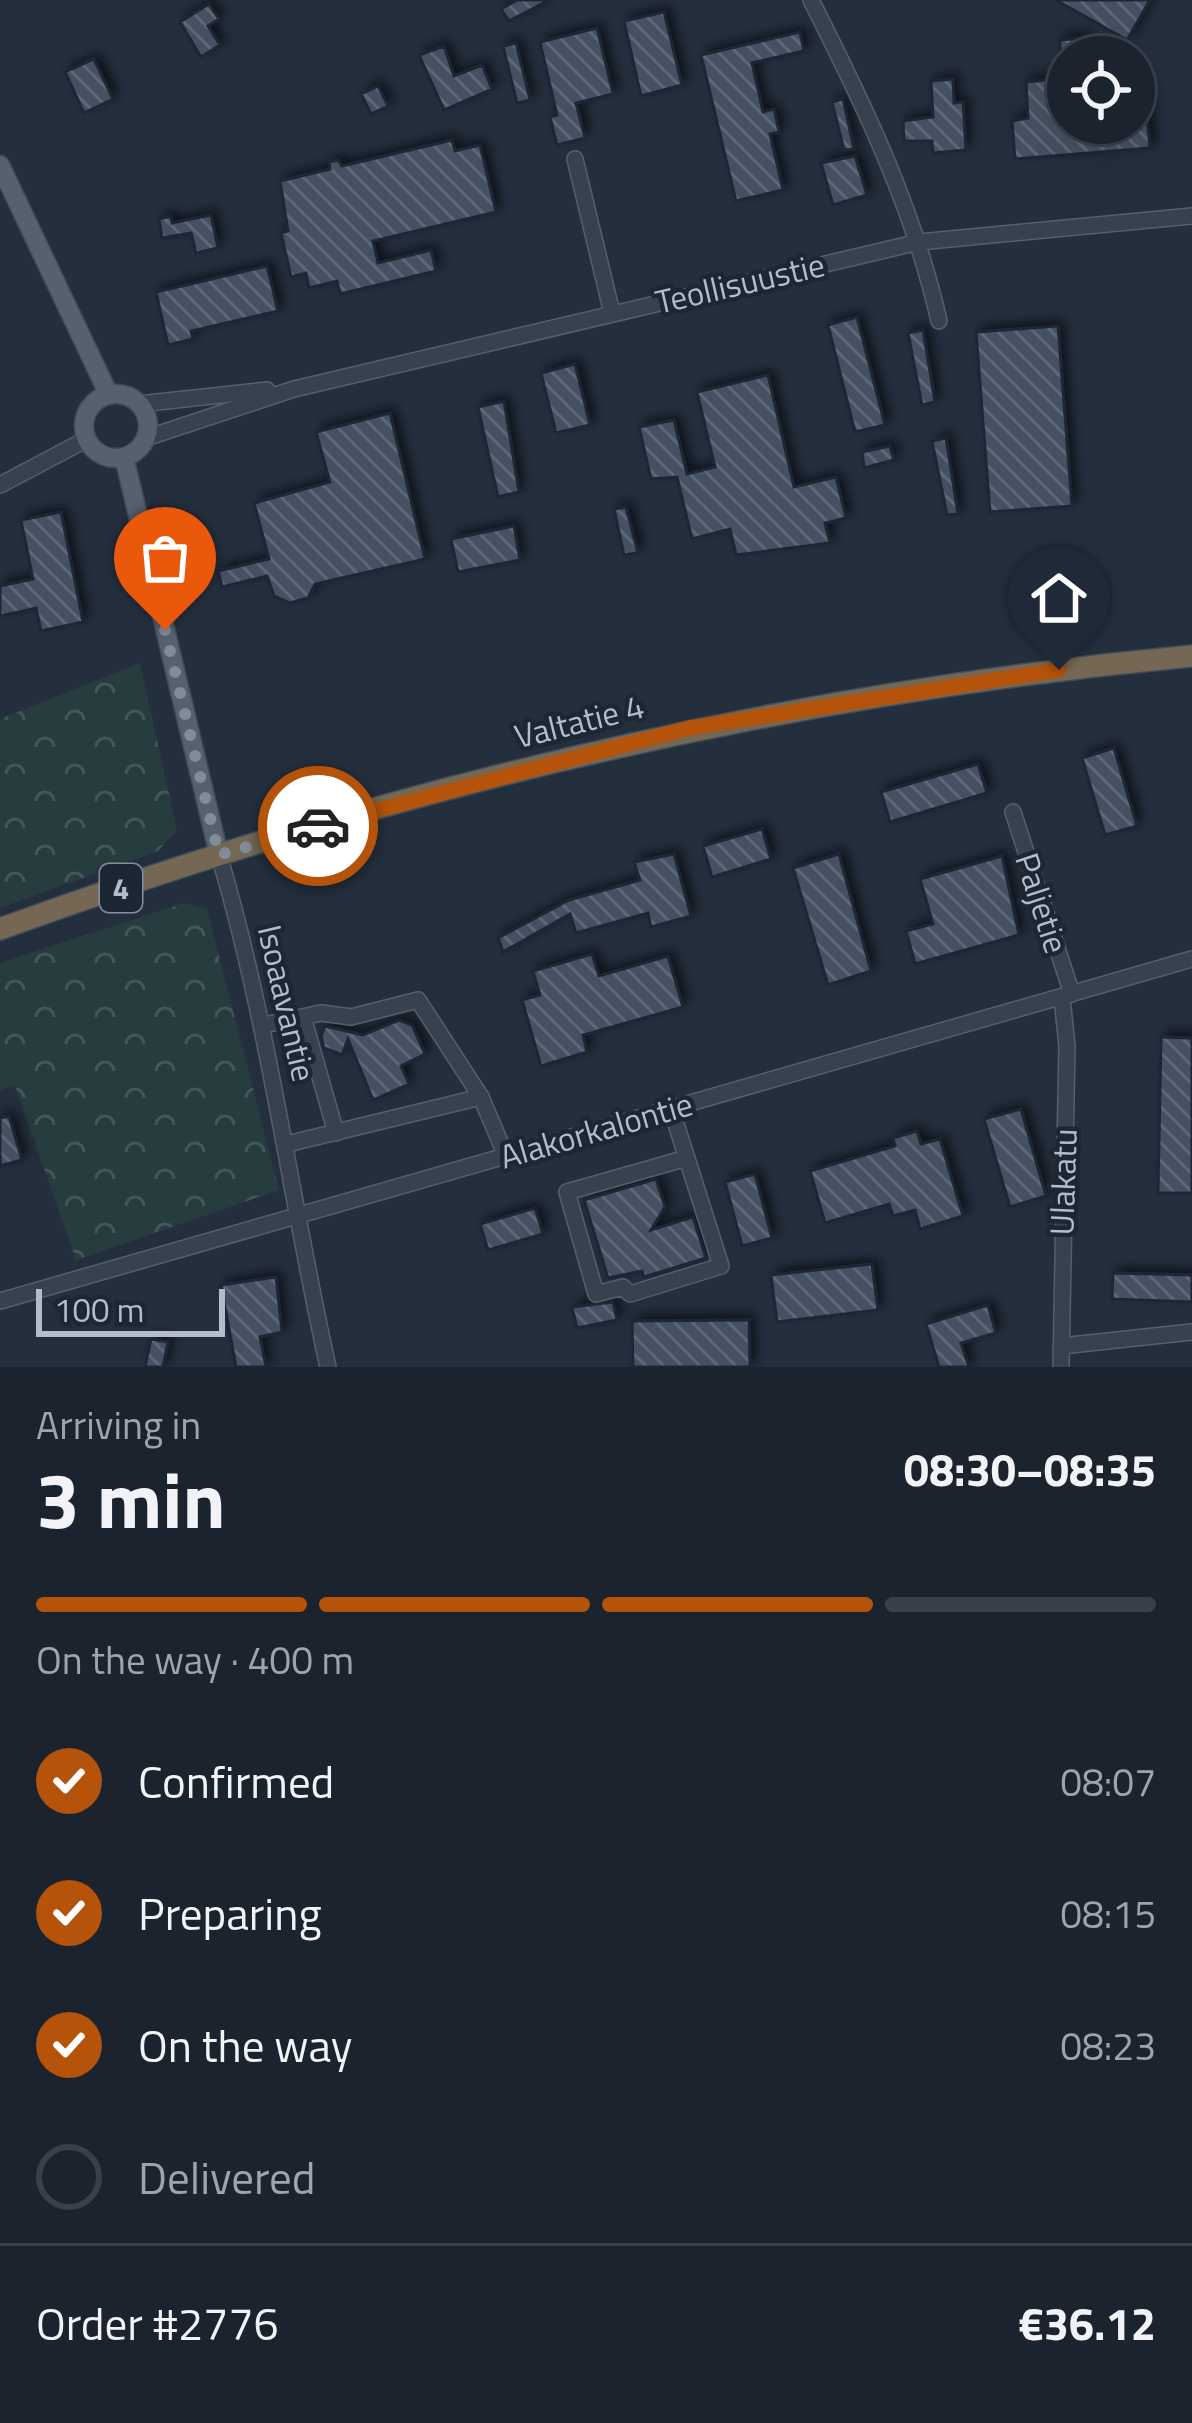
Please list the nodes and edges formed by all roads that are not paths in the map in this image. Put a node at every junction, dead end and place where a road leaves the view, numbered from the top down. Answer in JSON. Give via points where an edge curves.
{"nodes":[{"id":1,"x":811,"y":0,"type":"edge"},
{"id":2,"x":574,"y":159,"type":"dead end"},
{"id":3,"x":0,"y":165,"type":"edge"},
{"id":4,"x":1192,"y":216,"type":"edge"},
{"id":5,"x":919,"y":242,"type":"junction"},
{"id":6,"x":612,"y":314,"type":"junction"},
{"id":7,"x":940,"y":321,"type":"dead end"},
{"id":8,"x":294,"y":389,"type":"junction"},
{"id":9,"x":109,"y":395,"type":"junction"},
{"id":10,"x":139,"y":404,"type":"junction"},
{"id":11,"x":146,"y":438,"type":"junction"},
{"id":12,"x":87,"y":439,"type":"junction"},
{"id":13,"x":124,"y":457,"type":"junction"},
{"id":14,"x":0,"y":485,"type":"edge"},
{"id":15,"x":1192,"y":656,"type":"edge"},
{"id":16,"x":1013,"y":812,"type":"dead end"},
{"id":17,"x":219,"y":855,"type":"junction"},
{"id":18,"x":0,"y":929,"type":"edge"},
{"id":19,"x":1192,"y":959,"type":"edge"},
{"id":20,"x":1067,"y":996,"type":"junction"},
{"id":21,"x":304,"y":1017,"type":"junction"},
{"id":22,"x":264,"y":1025,"type":"junction"},
{"id":23,"x":481,"y":1097,"type":"junction"},
{"id":24,"x":671,"y":1108,"type":"junction"},
{"id":25,"x":336,"y":1133,"type":"junction"},
{"id":26,"x":287,"y":1144,"type":"junction"},
{"id":27,"x":506,"y":1156,"type":"junction"},
{"id":28,"x":687,"y":1158,"type":"junction"},
{"id":29,"x":301,"y":1215,"type":"junction"},
{"id":30,"x":0,"y":1301,"type":"edge"},
{"id":31,"x":1192,"y":1332,"type":"edge"},
{"id":32,"x":1061,"y":1346,"type":"junction"},
{"id":33,"x":328,"y":1367,"type":"edge"},
{"id":34,"x":1061,"y":1367,"type":"edge"}],
"edges":[{"from":1,"to":5,"type":"street","via":[[881,138]]},
{"from":2,"to":6,"type":"street"},
{"from":3,"to":9,"type":"main road"},
{"from":4,"to":5,"type":"street","name":"Teollisuustie"},
{"from":5,"to":6,"type":"street","name":"Teollisuustie"},
{"from":5,"to":7,"type":"street"},
{"from":6,"to":8,"type":"street","name":"Teollisuustie"},
{"from":8,"to":10,"type":"street","name":"Teollisuustie"},
{"from":8,"to":11,"type":"street","name":"Teollisuustie"},
{"from":9,"to":10,"type":"main road"},
{"from":9,"to":12,"type":"main road","via":[[88,412]]},
{"from":10,"to":11,"type":"main road"},
{"from":11,"to":13,"type":"main road"},
{"from":12,"to":13,"type":"main road","via":[[99,453]]},
{"from":12,"to":14,"type":"street"},
{"from":13,"to":17,"type":"main road","name":"Isoaavantie"},
{"from":15,"to":17,"type":"highway","name":"Valtatie 4","number":"4","via":[[895,692],[689,728]]},
{"from":16,"to":20,"type":"street","name":"Paljetie"},
{"from":17,"to":18,"type":"highway","name":"Valtatie 4","number":"4"},
{"from":17,"to":22,"type":"street","name":"Isoaavantie"},
{"from":19,"to":20,"type":"street","name":"Alakorkalontie"},
{"from":20,"to":24,"type":"street","name":"Alakorkalontie"},
{"from":20,"to":32,"type":"street","name":"Ulakatu"},
{"from":21,"to":22,"type":"street"},
{"from":21,"to":23,"type":"street","via":[[350,1017],[418,1000]]},
{"from":21,"to":25,"type":"street"},
{"from":22,"to":26,"type":"street","name":"Isoaavantie"},
{"from":23,"to":25,"type":"street"},
{"from":23,"to":27,"type":"street"},
{"from":24,"to":27,"type":"street","name":"Alakorkalontie"},
{"from":24,"to":28,"type":"street"},
{"from":25,"to":26,"type":"street"},
{"from":26,"to":29,"type":"street","name":"Isoaavantie"},
{"from":27,"to":29,"type":"street","name":"Alakorkalontie"},
{"from":28,"to":28,"type":"street","via":[[722,1267],[630,1294],[623,1287],[596,1294],[567,1192]]},
{"from":29,"to":30,"type":"street","name":"Alakorkalontie"},
{"from":29,"to":33,"type":"street","name":"Isoaavantie","via":[[300,1244]]},
{"from":31,"to":32,"type":"street"},
{"from":32,"to":34,"type":"street","name":"Ulakatu"}]}
